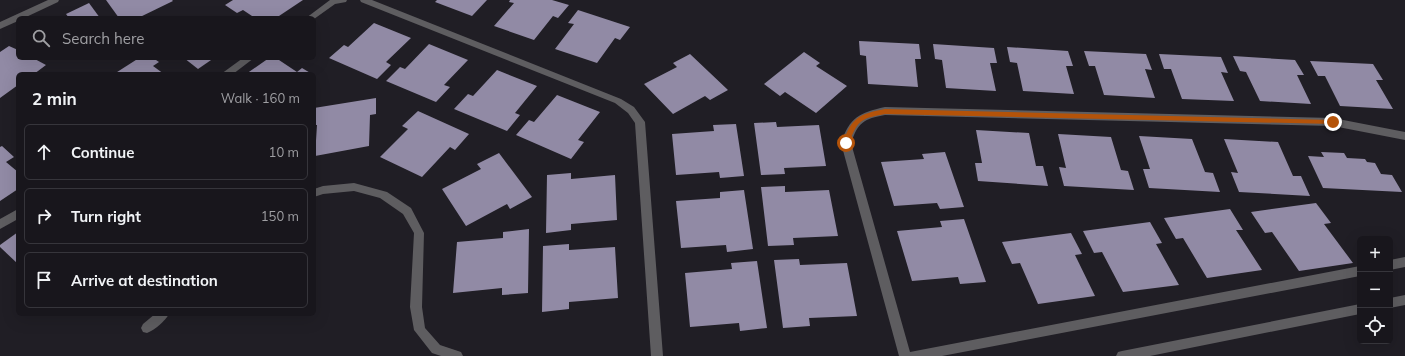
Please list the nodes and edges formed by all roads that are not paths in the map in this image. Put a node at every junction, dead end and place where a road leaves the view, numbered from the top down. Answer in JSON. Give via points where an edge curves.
{"nodes":[{"id":1,"x":55,"y":0,"type":"edge"},
{"id":2,"x":343,"y":0,"type":"edge"},
{"id":3,"x":364,"y":0,"type":"edge"},
{"id":4,"x":21,"y":16,"type":"edge"},
{"id":5,"x":313,"y":16,"type":"edge"},
{"id":6,"x":16,"y":18,"type":"edge"},
{"id":7,"x":0,"y":26,"type":"edge"},
{"id":8,"x":247,"y":60,"type":"edge"},
{"id":9,"x":229,"y":72,"type":"edge"},
{"id":10,"x":1405,"y":136,"type":"edge"},
{"id":11,"x":316,"y":192,"type":"edge"},
{"id":12,"x":16,"y":214,"type":"edge"},
{"id":13,"x":0,"y":225,"type":"edge"},
{"id":14,"x":1405,"y":262,"type":"edge"},
{"id":15,"x":1393,"y":264,"type":"edge"},
{"id":16,"x":1357,"y":272,"type":"edge"},
{"id":17,"x":1405,"y":300,"type":"edge"},
{"id":18,"x":1393,"y":302,"type":"edge"},
{"id":19,"x":1357,"y":310,"type":"edge"},
{"id":20,"x":161,"y":316,"type":"edge"},
{"id":21,"x":147,"y":328,"type":"dead end"},
{"id":22,"x":457,"y":356,"type":"edge"},
{"id":23,"x":657,"y":356,"type":"edge"},
{"id":24,"x":905,"y":356,"type":"edge"},
{"id":25,"x":913,"y":356,"type":"edge"},
{"id":26,"x":1122,"y":356,"type":"edge"}],
"edges":[{"from":1,"to":4,"type":"street"},
{"from":2,"to":5,"type":"street","via":[[334,2]]},
{"from":3,"to":23,"type":"street","via":[[618,101],[631,110],[640,122]]},
{"from":6,"to":7,"type":"street"},
{"from":8,"to":9,"type":"street"},
{"from":10,"to":24,"type":"street","via":[[1333,122],[885,111],[870,114],[858,120],[850,131],[846,143]]},
{"from":11,"to":22,"type":"street","via":[[354,187],[383,195],[407,211],[419,233],[416,307],[420,330],[436,349]]},
{"from":12,"to":13,"type":"street"},
{"from":14,"to":15,"type":"street"},
{"from":16,"to":25,"type":"street"},
{"from":17,"to":18,"type":"street"},
{"from":19,"to":26,"type":"street"},
{"from":20,"to":21,"type":"street"}]}
